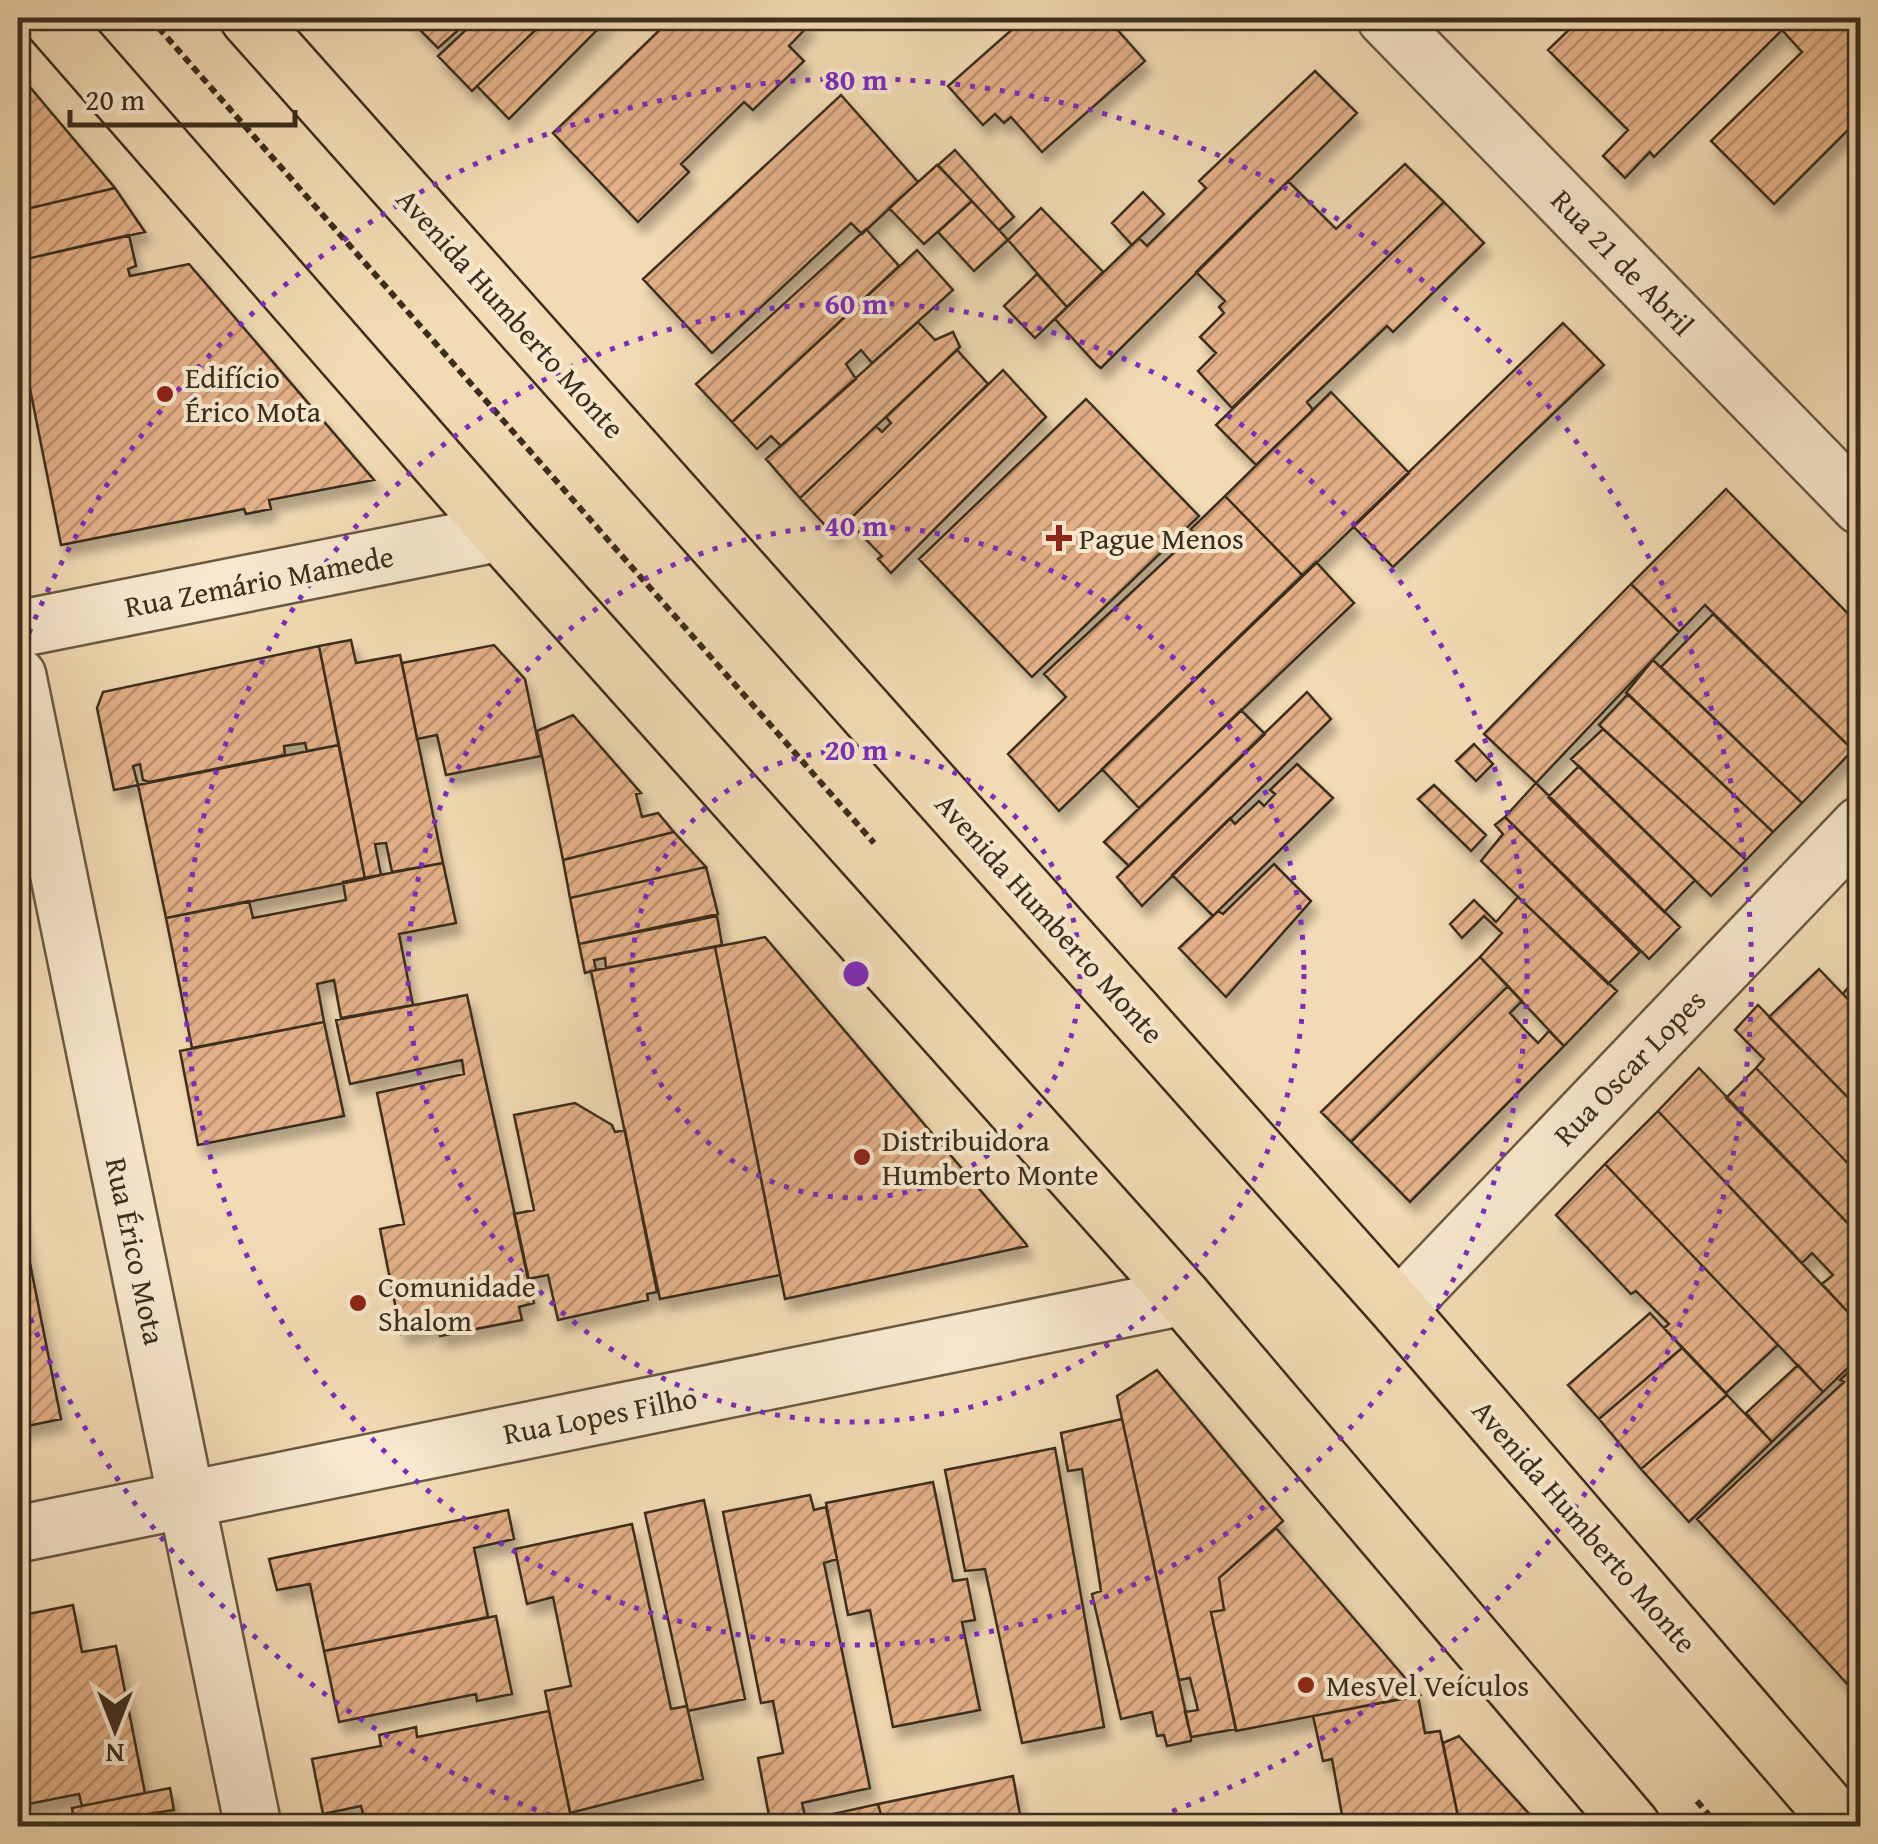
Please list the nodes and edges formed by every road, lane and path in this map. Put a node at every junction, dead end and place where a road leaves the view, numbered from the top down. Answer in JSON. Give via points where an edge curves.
{"nodes":[{"id":1,"x":50,"y":18,"type":"edge"},
{"id":2,"x":248,"y":18,"type":"edge"},
{"id":3,"x":1384,"y":18,"type":"edge"},
{"id":4,"x":1860,"y":506,"type":"edge"},
{"id":5,"x":500,"y":534,"type":"junction"},
{"id":6,"x":18,"y":630,"type":"edge"},
{"id":7,"x":18,"y":676,"type":"edge"},
{"id":8,"x":1860,"y":825,"type":"edge"},
{"id":9,"x":1183,"y":1297,"type":"junction"},
{"id":10,"x":1398,"y":1309,"type":"junction"},
{"id":11,"x":187,"y":1498,"type":"junction"},
{"id":12,"x":18,"y":1534,"type":"edge"},
{"id":13,"x":253,"y":1826,"type":"edge"},
{"id":14,"x":1632,"y":1826,"type":"edge"},
{"id":15,"x":1843,"y":1826,"type":"edge"}],
"edges":[{"from":1,"to":5,"type":"main road"},
{"from":2,"to":10,"type":"main road","name":"Avenida Humberto Monte"},
{"from":3,"to":4,"type":"street","name":"Rua 21 de Abril"},
{"from":5,"to":6,"type":"street","name":"Rua Zemário Mamede"},
{"from":5,"to":9,"type":"main road"},
{"from":7,"to":11,"type":"street","name":"Rua Érico Mota"},
{"from":8,"to":10,"type":"street","name":"Rua Oscar Lopes"},
{"from":9,"to":11,"type":"street","name":"Rua Lopes Filho"},
{"from":9,"to":14,"type":"main road"},
{"from":10,"to":15,"type":"main road","name":"Avenida Humberto Monte"},
{"from":11,"to":12,"type":"street","name":"Rua Lopes Filho"},
{"from":11,"to":13,"type":"street","name":"Rua Érico Mota"}]}
